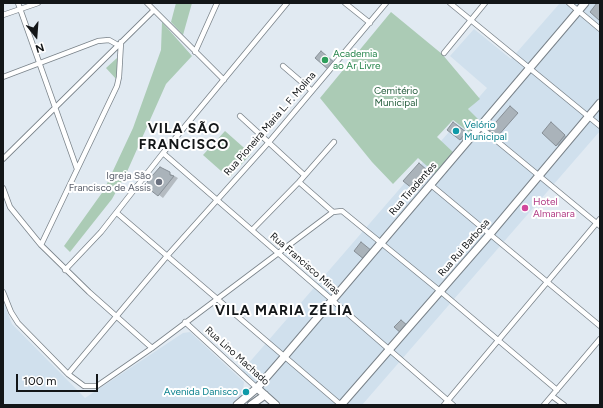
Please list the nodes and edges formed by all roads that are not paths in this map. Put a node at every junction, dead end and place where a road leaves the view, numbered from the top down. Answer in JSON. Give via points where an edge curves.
{"nodes":[{"id":1,"x":18,"y":3,"type":"edge"},
{"id":2,"x":38,"y":3,"type":"edge"},
{"id":3,"x":147,"y":3,"type":"edge"},
{"id":4,"x":217,"y":3,"type":"edge"},
{"id":5,"x":287,"y":3,"type":"edge"},
{"id":6,"x":346,"y":3,"type":"edge"},
{"id":7,"x":386,"y":3,"type":"edge"},
{"id":8,"x":450,"y":3,"type":"edge"},
{"id":9,"x":485,"y":3,"type":"edge"},
{"id":10,"x":569,"y":3,"type":"edge"},
{"id":11,"x":585,"y":3,"type":"edge"},
{"id":12,"x":20,"y":9,"type":"junction"},
{"id":13,"x":154,"y":10,"type":"junction"},
{"id":14,"x":578,"y":11,"type":"junction"},
{"id":15,"x":3,"y":15,"type":"edge"},
{"id":16,"x":471,"y":20,"type":"junction"},
{"id":17,"x":370,"y":23,"type":"junction"},
{"id":18,"x":600,"y":29,"type":"edge"},
{"id":19,"x":120,"y":44,"type":"junction"},
{"id":20,"x":195,"y":52,"type":"junction"},
{"id":21,"x":444,"y":53,"type":"dead end"},
{"id":22,"x":39,"y":63,"type":"junction"},
{"id":23,"x":283,"y":66,"type":"dead end"},
{"id":24,"x":529,"y":69,"type":"junction"},
{"id":25,"x":3,"y":78,"type":"edge"},
{"id":26,"x":224,"y":80,"type":"junction"},
{"id":27,"x":312,"y":91,"type":"junction"},
{"id":28,"x":600,"y":103,"type":"edge"},
{"id":29,"x":55,"y":108,"type":"junction"},
{"id":30,"x":240,"y":116,"type":"dead end"},
{"id":31,"x":588,"y":116,"type":"junction"},
{"id":32,"x":600,"y":126,"type":"edge"},
{"id":33,"x":480,"y":127,"type":"junction"},
{"id":34,"x":269,"y":142,"type":"junction"},
{"id":35,"x":334,"y":142,"type":"dead end"},
{"id":36,"x":162,"y":153,"type":"junction"},
{"id":37,"x":3,"y":159,"type":"edge"},
{"id":38,"x":77,"y":169,"type":"junction"},
{"id":39,"x":304,"y":175,"type":"junction"},
{"id":40,"x":540,"y":175,"type":"junction"},
{"id":41,"x":299,"y":182,"type":"junction"},
{"id":42,"x":431,"y":185,"type":"junction"},
{"id":43,"x":3,"y":188,"type":"edge"},
{"id":44,"x":216,"y":200,"type":"junction"},
{"id":45,"x":333,"y":212,"type":"junction"},
{"id":46,"x":117,"y":213,"type":"junction"},
{"id":47,"x":600,"y":219,"type":"edge"},
{"id":48,"x":598,"y":225,"type":"edge"},
{"id":49,"x":252,"y":230,"type":"junction"},
{"id":50,"x":490,"y":234,"type":"junction"},
{"id":51,"x":380,"y":243,"type":"junction"},
{"id":52,"x":41,"y":245,"type":"junction"},
{"id":53,"x":278,"y":253,"type":"junction"},
{"id":54,"x":167,"y":256,"type":"junction"},
{"id":55,"x":65,"y":270,"type":"junction"},
{"id":56,"x":547,"y":282,"type":"junction"},
{"id":57,"x":440,"y":291,"type":"junction"},
{"id":58,"x":3,"y":292,"type":"edge"},
{"id":59,"x":217,"y":299,"type":"junction"},
{"id":60,"x":331,"y":300,"type":"junction"},
{"id":61,"x":116,"y":316,"type":"junction"},
{"id":62,"x":185,"y":322,"type":"junction"},
{"id":63,"x":600,"y":326,"type":"edge"},
{"id":64,"x":600,"y":339,"type":"edge"},
{"id":65,"x":499,"y":340,"type":"junction"},
{"id":66,"x":152,"y":348,"type":"junction"},
{"id":67,"x":388,"y":350,"type":"junction"},
{"id":68,"x":284,"y":357,"type":"junction"},
{"id":69,"x":68,"y":374,"type":"junction"},
{"id":70,"x":257,"y":388,"type":"junction"},
{"id":71,"x":557,"y":390,"type":"junction"},
{"id":72,"x":265,"y":395,"type":"junction"},
{"id":73,"x":552,"y":396,"type":"junction"},
{"id":74,"x":448,"y":401,"type":"junction"},
{"id":75,"x":237,"y":405,"type":"edge"},
{"id":76,"x":251,"y":405,"type":"edge"},
{"id":77,"x":276,"y":405,"type":"edge"},
{"id":78,"x":341,"y":405,"type":"edge"},
{"id":79,"x":444,"y":405,"type":"edge"},
{"id":80,"x":453,"y":405,"type":"edge"},
{"id":81,"x":544,"y":405,"type":"edge"},
{"id":82,"x":564,"y":405,"type":"edge"}],
"edges":[{"from":1,"to":12,"type":"street"},
{"from":2,"to":12,"type":"street"},
{"from":3,"to":13,"type":"street"},
{"from":4,"to":20,"type":"street"},
{"from":5,"to":26,"type":"street"},
{"from":6,"to":17,"type":"street"},
{"from":7,"to":17,"type":"street","name":"Rua Pioneira Maria L. F. Molina"},
{"from":8,"to":16,"type":"street"},
{"from":9,"to":16,"type":"street"},
{"from":10,"to":14,"type":"street"},
{"from":11,"to":14,"type":"main road","name":"Rua Tiradentes"},
{"from":12,"to":15,"type":"street"},
{"from":12,"to":22,"type":"street"},
{"from":13,"to":19,"type":"street"},
{"from":13,"to":20,"type":"street"},
{"from":14,"to":18,"type":"street"},
{"from":14,"to":24,"type":"main road","name":"Rua Tiradentes"},
{"from":16,"to":21,"type":"street"},
{"from":16,"to":24,"type":"street"},
{"from":17,"to":27,"type":"street","name":"Rua Pioneira Maria L. F. Molina"},
{"from":19,"to":22,"type":"street","via":[[102,40]]},
{"from":19,"to":29,"type":"street"},
{"from":19,"to":38,"type":"street","via":[[119,81]]},
{"from":20,"to":26,"type":"street"},
{"from":22,"to":25,"type":"street"},
{"from":22,"to":29,"type":"street"},
{"from":23,"to":27,"type":"street"},
{"from":24,"to":31,"type":"street"},
{"from":24,"to":33,"type":"main road","name":"Rua Tiradentes"},
{"from":26,"to":36,"type":"street"},
{"from":27,"to":34,"type":"street","name":"Rua Pioneira Maria L. F. Molina"},
{"from":28,"to":31,"type":"main road","name":"Rua Rui Barbosa"},
{"from":29,"to":37,"type":"street"},
{"from":29,"to":38,"type":"street"},
{"from":30,"to":34,"type":"street"},
{"from":31,"to":32,"type":"street"},
{"from":31,"to":40,"type":"main road","name":"Rua Rui Barbosa"},
{"from":33,"to":40,"type":"street"},
{"from":33,"to":42,"type":"main road","name":"Rua Tiradentes"},
{"from":34,"to":39,"type":"street"},
{"from":34,"to":44,"type":"street","name":"Rua Pioneira Maria L. F. Molina"},
{"from":35,"to":39,"type":"street"},
{"from":36,"to":44,"type":"street","name":"Rua Francisco Miras"},
{"from":36,"to":46,"type":"street"},
{"from":38,"to":52,"type":"street"},
{"from":39,"to":41,"type":"street"},
{"from":40,"to":48,"type":"street"},
{"from":40,"to":50,"type":"main road","name":"Rua Rui Barbosa"},
{"from":41,"to":45,"type":"street"},
{"from":41,"to":49,"type":"street"},
{"from":42,"to":50,"type":"street"},
{"from":42,"to":51,"type":"main road","name":"Rua Tiradentes"},
{"from":43,"to":52,"type":"street","via":[[10,207]]},
{"from":44,"to":49,"type":"street","name":"Rua Francisco Miras"},
{"from":44,"to":54,"type":"street","name":"Rua Pioneira Maria L. F. Molina"},
{"from":45,"to":51,"type":"street","via":[[344,212]]},
{"from":45,"to":53,"type":"street"},
{"from":46,"to":54,"type":"street"},
{"from":46,"to":55,"type":"street"},
{"from":47,"to":48,"type":"street"},
{"from":48,"to":56,"type":"street"},
{"from":49,"to":53,"type":"street","name":"Rua Francisco Miras"},
{"from":50,"to":56,"type":"street"},
{"from":50,"to":57,"type":"main road","name":"Rua Rui Barbosa"},
{"from":51,"to":57,"type":"street"},
{"from":51,"to":60,"type":"main road","name":"Rua Tiradentes"},
{"from":52,"to":55,"type":"street"},
{"from":53,"to":59,"type":"street"},
{"from":53,"to":60,"type":"street","name":"Rua Francisco Miras"},
{"from":54,"to":59,"type":"street"},
{"from":54,"to":61,"type":"street","name":"Rua Pioneira Maria L. F. Molina"},
{"from":55,"to":61,"type":"street"},
{"from":56,"to":63,"type":"street"},
{"from":56,"to":65,"type":"street"},
{"from":57,"to":65,"type":"street"},
{"from":57,"to":67,"type":"main road","name":"Rua Rui Barbosa"},
{"from":58,"to":69,"type":"street","via":[[18,323]]},
{"from":59,"to":62,"type":"street"},
{"from":59,"to":68,"type":"street"},
{"from":60,"to":67,"type":"street","name":"Rua Francisco Miras"},
{"from":60,"to":68,"type":"main road","name":"Rua Tiradentes"},
{"from":61,"to":66,"type":"street"},
{"from":61,"to":69,"type":"street","name":"Rua Pioneira Maria L. F. Molina"},
{"from":62,"to":66,"type":"street"},
{"from":62,"to":70,"type":"street","name":"Rua Lino Machado"},
{"from":64,"to":71,"type":"street"},
{"from":65,"to":71,"type":"street"},
{"from":65,"to":74,"type":"street"},
{"from":66,"to":69,"type":"street","via":[[104,382],[90,387],[84,386]]},
{"from":67,"to":74,"type":"street","name":"Rua Francisco Miras"},
{"from":67,"to":78,"type":"main road","name":"Rua Rui Barbosa"},
{"from":68,"to":70,"type":"main road","name":"Rua Tiradentes"},
{"from":68,"to":78,"type":"street"},
{"from":70,"to":72,"type":"main road","name":"Rua Lino Machado"},
{"from":70,"to":75,"type":"main road"},
{"from":71,"to":73,"type":"street"},
{"from":72,"to":76,"type":"main road"},
{"from":72,"to":77,"type":"main road","name":"Rua Lino Machado"},
{"from":73,"to":81,"type":"street"},
{"from":73,"to":82,"type":"street"},
{"from":74,"to":79,"type":"street"},
{"from":74,"to":80,"type":"street","name":"Rua Francisco Miras"}]}
